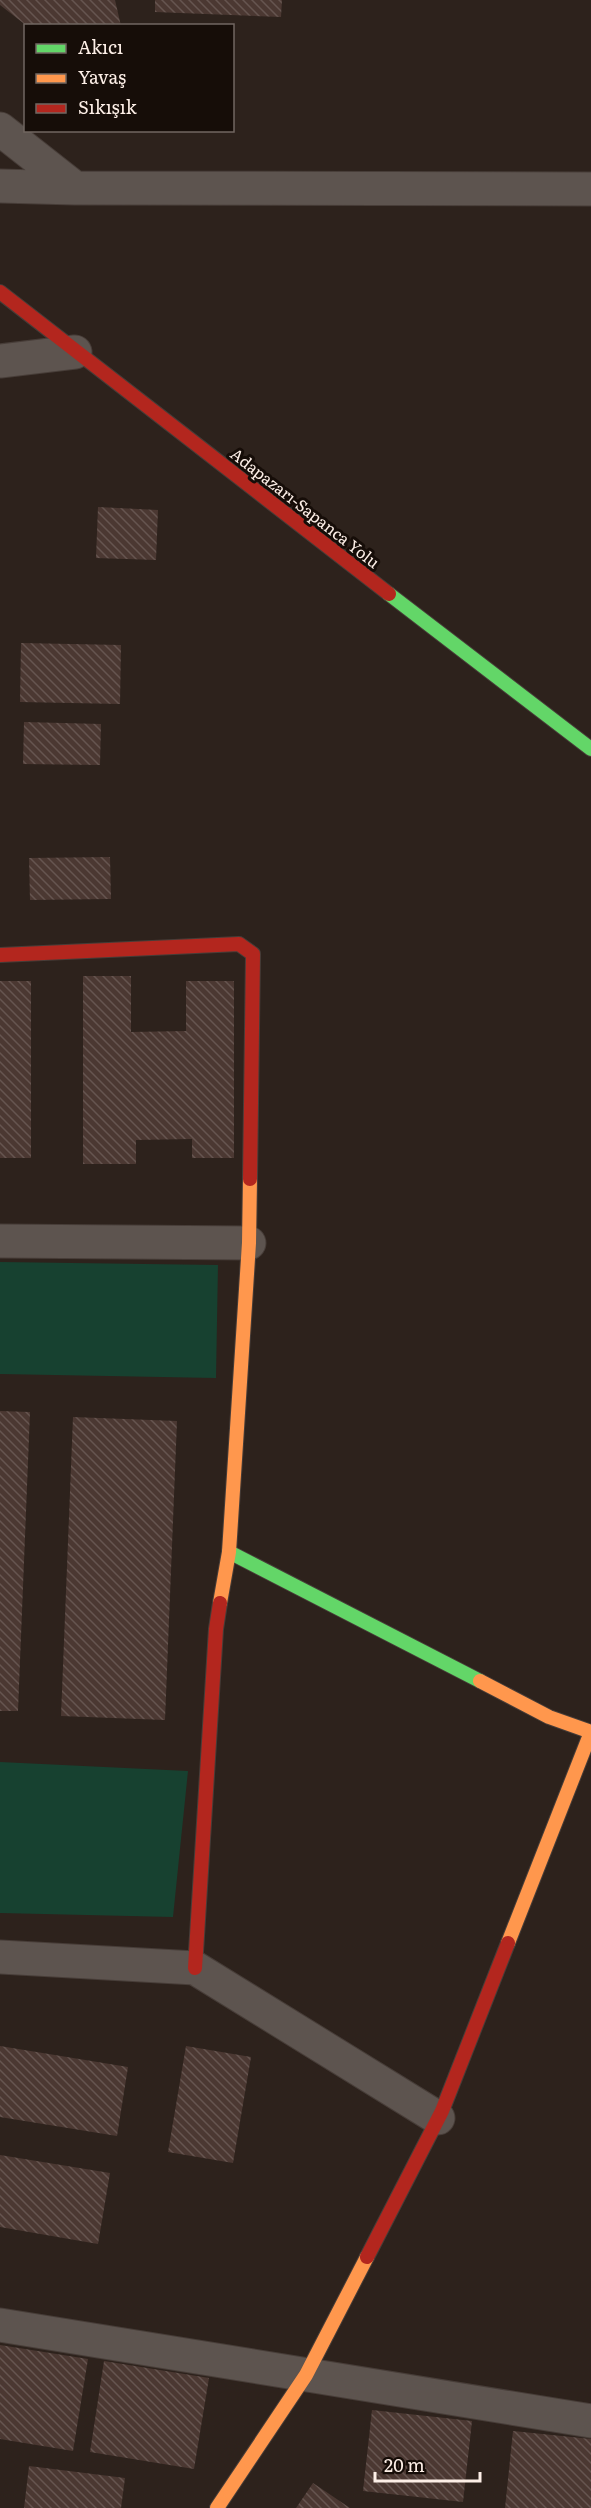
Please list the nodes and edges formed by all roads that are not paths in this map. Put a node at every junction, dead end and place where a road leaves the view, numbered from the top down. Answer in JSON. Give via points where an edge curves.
{"nodes":[{"id":1,"x":0,"y":129,"type":"edge"},
{"id":2,"x":0,"y":186,"type":"edge"},
{"id":3,"x":75,"y":189,"type":"junction"},
{"id":4,"x":591,"y":189,"type":"edge"},
{"id":5,"x":0,"y":292,"type":"edge"},
{"id":6,"x":75,"y":352,"type":"junction"},
{"id":7,"x":0,"y":361,"type":"edge"},
{"id":8,"x":591,"y":749,"type":"edge"},
{"id":9,"x":0,"y":955,"type":"edge"},
{"id":10,"x":0,"y":1240,"type":"edge"},
{"id":11,"x":249,"y":1243,"type":"junction"},
{"id":12,"x":228,"y":1552,"type":"junction"},
{"id":13,"x":0,"y":1957,"type":"edge"},
{"id":14,"x":195,"y":1968,"type":"junction"},
{"id":15,"x":438,"y":2118,"type":"junction"},
{"id":16,"x":0,"y":2325,"type":"edge"},
{"id":17,"x":306,"y":2375,"type":"junction"},
{"id":18,"x":591,"y":2421,"type":"edge"},
{"id":19,"x":218,"y":2508,"type":"edge"}],
"edges":[{"from":1,"to":3,"type":"street"},
{"from":2,"to":3,"type":"street"},
{"from":3,"to":4,"type":"street"},
{"from":5,"to":6,"type":"street","name":"Adapazarı-Sapanca Yolu"},
{"from":6,"to":7,"type":"street"},
{"from":6,"to":8,"type":"street","name":"Adapazarı-Sapanca Yolu"},
{"from":9,"to":11,"type":"street","via":[[239,944],[253,954]]},
{"from":10,"to":11,"type":"street"},
{"from":11,"to":12,"type":"street"},
{"from":12,"to":14,"type":"street","via":[[216,1629]]},
{"from":12,"to":15,"type":"street","via":[[549,1717],[591,1732]]},
{"from":13,"to":14,"type":"street"},
{"from":14,"to":15,"type":"street"},
{"from":15,"to":17,"type":"street"},
{"from":16,"to":17,"type":"street"},
{"from":17,"to":18,"type":"street"},
{"from":17,"to":19,"type":"street"}]}
